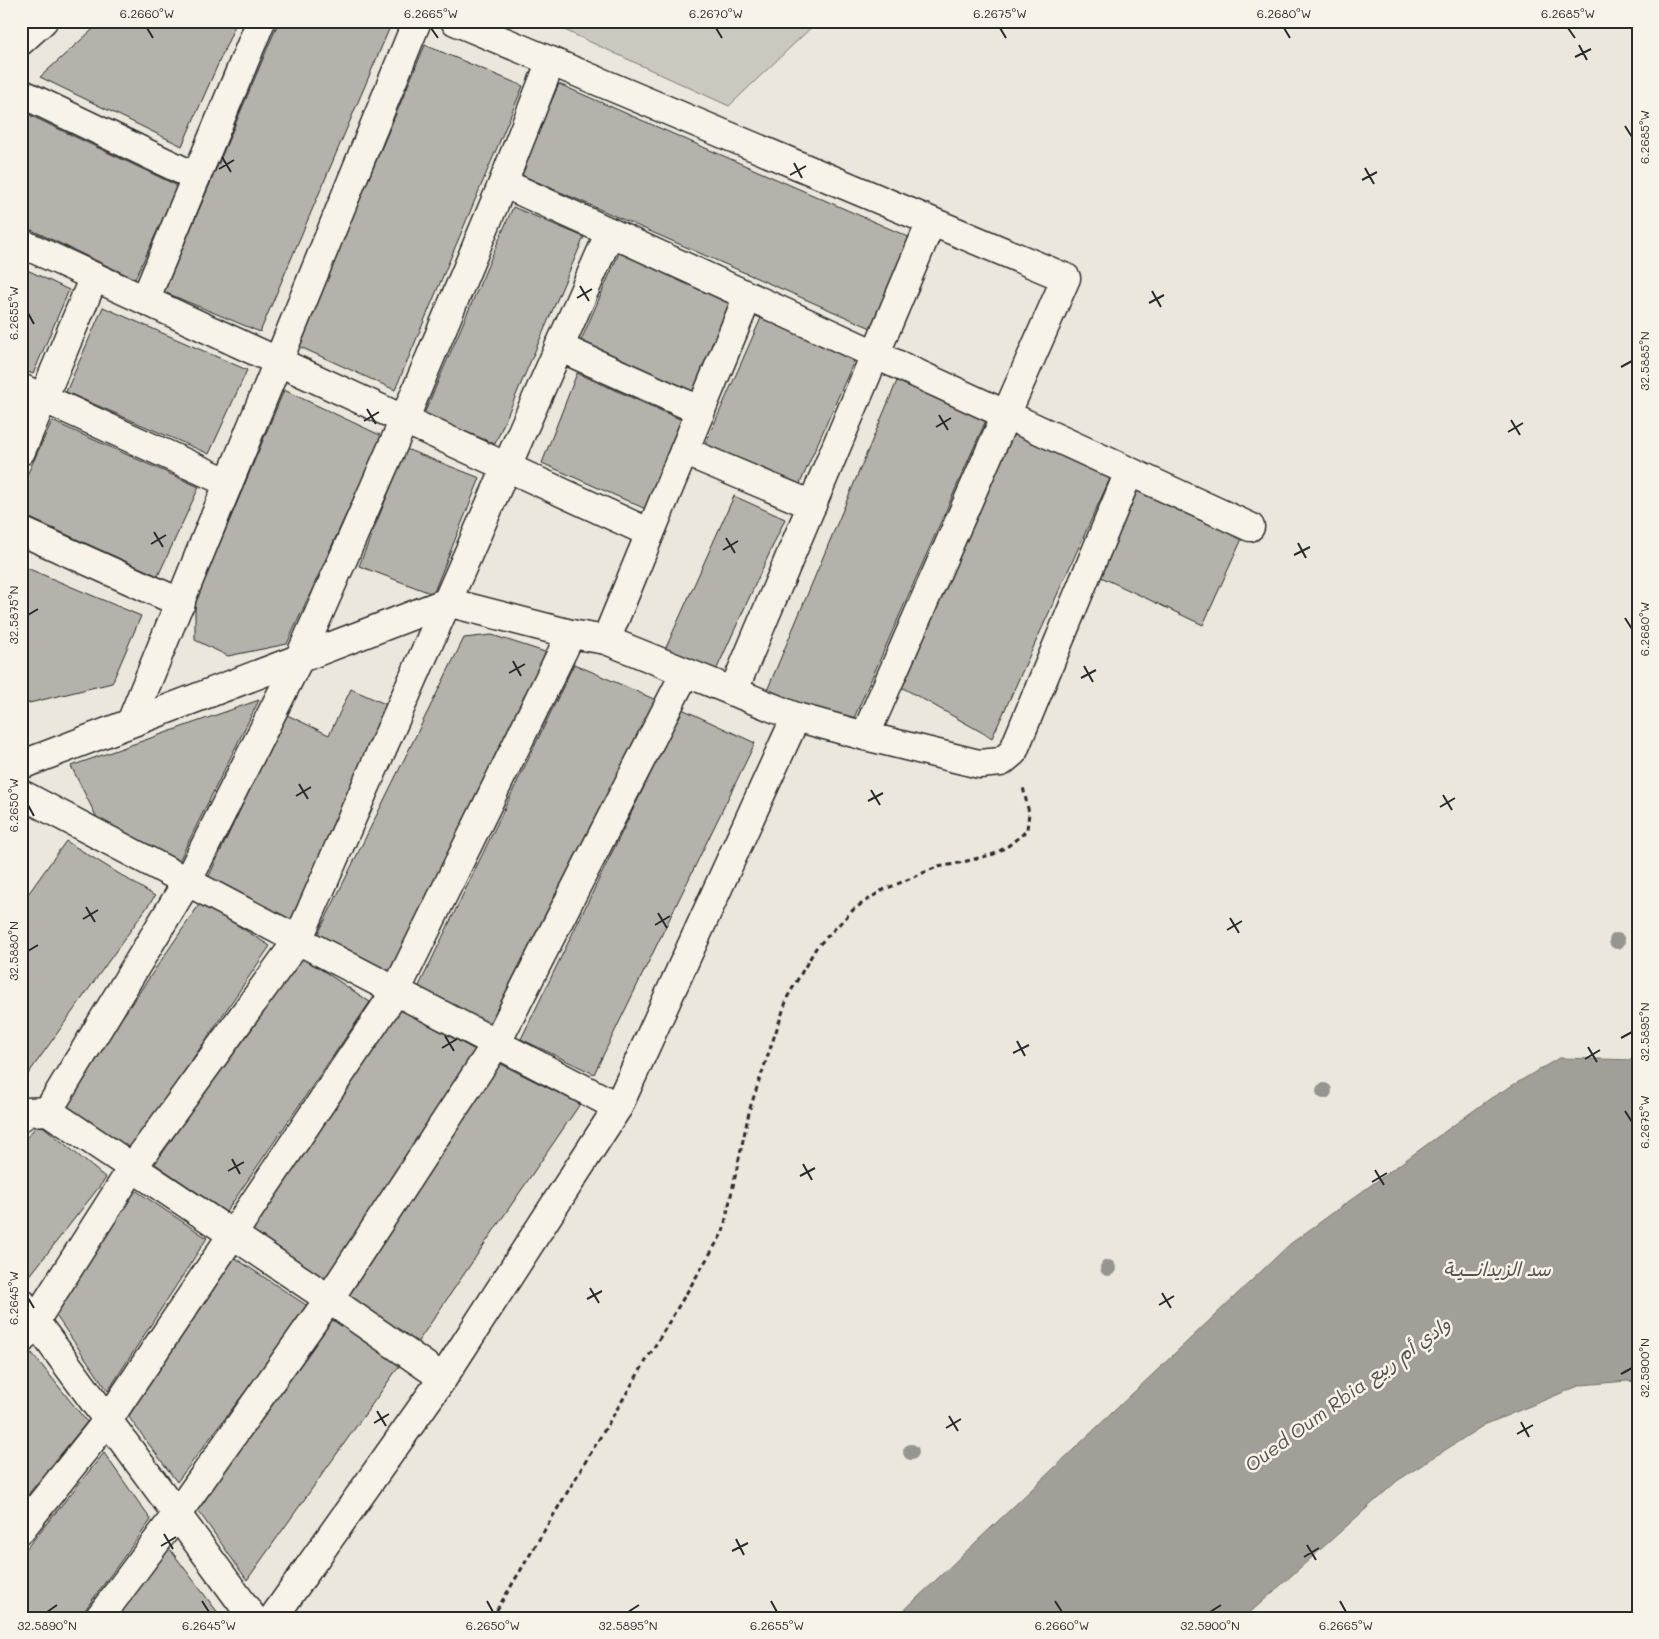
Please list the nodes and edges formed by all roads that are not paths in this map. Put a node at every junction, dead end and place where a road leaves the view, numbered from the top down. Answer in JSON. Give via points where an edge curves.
{"nodes":[{"id":1,"x":43,"y":21,"type":"edge"},
{"id":2,"x":261,"y":21,"type":"edge"},
{"id":3,"x":417,"y":21,"type":"edge"},
{"id":4,"x":455,"y":21,"type":"edge"},
{"id":5,"x":21,"y":41,"type":"edge"},
{"id":6,"x":551,"y":61,"type":"junction"},
{"id":7,"x":21,"y":93,"type":"edge"},
{"id":8,"x":196,"y":177,"type":"junction"},
{"id":9,"x":503,"y":183,"type":"junction"},
{"id":10,"x":931,"y":222,"type":"junction"},
{"id":11,"x":610,"y":232,"type":"junction"},
{"id":12,"x":21,"y":243,"type":"edge"},
{"id":13,"x":94,"y":277,"type":"junction"},
{"id":14,"x":748,"y":296,"type":"junction"},
{"id":15,"x":145,"y":300,"type":"junction"},
{"id":16,"x":559,"y":347,"type":"junction"},
{"id":17,"x":875,"y":354,"type":"junction"},
{"id":18,"x":278,"y":362,"type":"junction"},
{"id":19,"x":32,"y":393,"type":"edge"},
{"id":20,"x":701,"y":411,"type":"junction"},
{"id":21,"x":1006,"y":415,"type":"junction"},
{"id":22,"x":404,"y":420,"type":"junction"},
{"id":23,"x":21,"y":451,"type":"edge"},
{"id":24,"x":684,"y":451,"type":"junction"},
{"id":25,"x":506,"y":467,"type":"junction"},
{"id":26,"x":1129,"y":472,"type":"junction"},
{"id":27,"x":229,"y":484,"type":"junction"},
{"id":28,"x":812,"y":505,"type":"junction"},
{"id":29,"x":1250,"y":527,"type":"dead end"},
{"id":30,"x":21,"y":530,"type":"edge"},
{"id":31,"x":650,"y":533,"type":"junction"},
{"id":32,"x":447,"y":602,"type":"junction"},
{"id":33,"x":181,"y":603,"type":"junction"},
{"id":34,"x":571,"y":634,"type":"junction"},
{"id":35,"x":606,"y":640,"type":"junction"},
{"id":36,"x":299,"y":659,"type":"junction"},
{"id":37,"x":685,"y":673,"type":"junction"},
{"id":38,"x":733,"y":692,"type":"junction"},
{"id":39,"x":796,"y":717,"type":"junction"},
{"id":40,"x":132,"y":722,"type":"junction"},
{"id":41,"x":865,"y":736,"type":"junction"},
{"id":42,"x":21,"y":765,"type":"edge"},
{"id":43,"x":21,"y":794,"type":"edge"},
{"id":44,"x":187,"y":882,"type":"junction"},
{"id":45,"x":298,"y":940,"type":"junction"},
{"id":46,"x":396,"y":991,"type":"junction"},
{"id":47,"x":496,"y":1044,"type":"junction"},
{"id":48,"x":618,"y":1106,"type":"junction"},
{"id":49,"x":48,"y":1111,"type":"junction"},
{"id":50,"x":21,"y":1117,"type":"edge"},
{"id":51,"x":133,"y":1167,"type":"junction"},
{"id":52,"x":233,"y":1234,"type":"junction"},
{"id":53,"x":329,"y":1299,"type":"junction"},
{"id":54,"x":26,"y":1321,"type":"edge"},
{"id":55,"x":443,"y":1378,"type":"junction"},
{"id":56,"x":108,"y":1420,"type":"junction"},
{"id":57,"x":177,"y":1514,"type":"junction"},
{"id":58,"x":21,"y":1529,"type":"edge"},
{"id":59,"x":99,"y":1618,"type":"edge"},
{"id":60,"x":253,"y":1618,"type":"edge"},
{"id":61,"x":273,"y":1618,"type":"edge"}],
"edges":[{"from":1,"to":5,"type":"street"},
{"from":2,"to":8,"type":"street"},
{"from":3,"to":18,"type":"street"},
{"from":4,"to":6,"type":"street"},
{"from":6,"to":9,"type":"street"},
{"from":6,"to":10,"type":"street"},
{"from":7,"to":8,"type":"street"},
{"from":8,"to":15,"type":"street"},
{"from":9,"to":11,"type":"street"},
{"from":9,"to":22,"type":"street"},
{"from":10,"to":17,"type":"street"},
{"from":10,"to":21,"type":"street","via":[[1066,278]]},
{"from":11,"to":14,"type":"street"},
{"from":11,"to":16,"type":"street"},
{"from":12,"to":13,"type":"street"},
{"from":13,"to":15,"type":"street"},
{"from":13,"to":19,"type":"street"},
{"from":14,"to":17,"type":"street"},
{"from":14,"to":20,"type":"street"},
{"from":15,"to":18,"type":"street"},
{"from":16,"to":20,"type":"street"},
{"from":16,"to":25,"type":"street"},
{"from":17,"to":21,"type":"street"},
{"from":17,"to":28,"type":"street"},
{"from":18,"to":22,"type":"street"},
{"from":18,"to":27,"type":"street"},
{"from":19,"to":23,"type":"street"},
{"from":19,"to":27,"type":"street"},
{"from":20,"to":24,"type":"street"},
{"from":21,"to":26,"type":"street"},
{"from":21,"to":41,"type":"street"},
{"from":22,"to":25,"type":"street"},
{"from":22,"to":36,"type":"street"},
{"from":24,"to":28,"type":"street"},
{"from":24,"to":31,"type":"street"},
{"from":25,"to":31,"type":"street"},
{"from":25,"to":32,"type":"street"},
{"from":26,"to":29,"type":"street"},
{"from":26,"to":41,"type":"street","via":[[1013,752],[1001,762],[979,764]]},
{"from":27,"to":33,"type":"street"},
{"from":28,"to":38,"type":"street"},
{"from":30,"to":33,"type":"street"},
{"from":31,"to":35,"type":"street"},
{"from":32,"to":34,"type":"street"},
{"from":32,"to":36,"type":"street"},
{"from":32,"to":45,"type":"street"},
{"from":33,"to":40,"type":"street"},
{"from":34,"to":35,"type":"street"},
{"from":34,"to":46,"type":"street"},
{"from":35,"to":37,"type":"street"},
{"from":36,"to":40,"type":"street"},
{"from":36,"to":44,"type":"street"},
{"from":37,"to":38,"type":"street"},
{"from":37,"to":47,"type":"street"},
{"from":38,"to":39,"type":"street"},
{"from":39,"to":41,"type":"street"},
{"from":39,"to":48,"type":"street"},
{"from":40,"to":42,"type":"street"},
{"from":43,"to":44,"type":"street"},
{"from":44,"to":45,"type":"street"},
{"from":44,"to":49,"type":"street"},
{"from":45,"to":46,"type":"street"},
{"from":45,"to":51,"type":"street"},
{"from":46,"to":47,"type":"street"},
{"from":46,"to":52,"type":"street"},
{"from":47,"to":48,"type":"street"},
{"from":47,"to":53,"type":"street"},
{"from":48,"to":55,"type":"street"},
{"from":49,"to":50,"type":"street","via":[[28,1112]]},
{"from":49,"to":51,"type":"street"},
{"from":51,"to":52,"type":"street"},
{"from":51,"to":54,"type":"street"},
{"from":52,"to":53,"type":"street"},
{"from":52,"to":56,"type":"street"},
{"from":53,"to":55,"type":"street"},
{"from":53,"to":57,"type":"street"},
{"from":54,"to":56,"type":"street"},
{"from":55,"to":61,"type":"street"},
{"from":56,"to":57,"type":"street"},
{"from":56,"to":58,"type":"street"},
{"from":57,"to":59,"type":"street"},
{"from":57,"to":60,"type":"street"}]}
